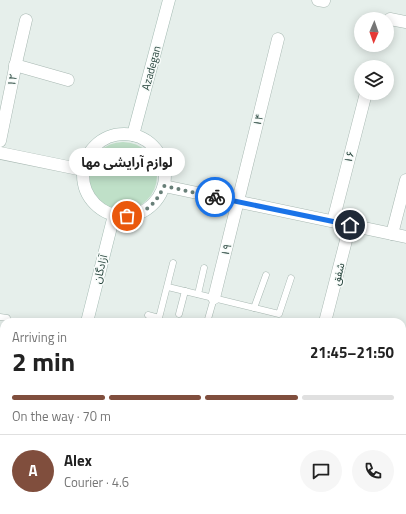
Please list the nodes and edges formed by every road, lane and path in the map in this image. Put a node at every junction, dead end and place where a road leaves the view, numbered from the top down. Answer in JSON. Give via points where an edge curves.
{"nodes":[{"id":1,"x":169,"y":0,"type":"edge"},
{"id":2,"x":26,"y":20,"type":"dead end"},
{"id":3,"x":394,"y":20,"type":"edge"},
{"id":4,"x":406,"y":22,"type":"edge"},
{"id":5,"x":278,"y":39,"type":"dead end"},
{"id":6,"x":15,"y":65,"type":"junction"},
{"id":7,"x":68,"y":80,"type":"dead end"},
{"id":8,"x":364,"y":100,"type":"edge"},
{"id":9,"x":133,"y":135,"type":"junction"},
{"id":10,"x":0,"y":142,"type":"edge"},
{"id":11,"x":0,"y":153,"type":"edge"},
{"id":12,"x":83,"y":170,"type":"junction"},
{"id":13,"x":406,"y":180,"type":"edge"},
{"id":14,"x":164,"y":186,"type":"junction"},
{"id":15,"x":238,"y":202,"type":"junction"},
{"id":16,"x":114,"y":215,"type":"junction"},
{"id":17,"x":333,"y":221,"type":"junction"},
{"id":18,"x":350,"y":225,"type":"junction"},
{"id":19,"x":392,"y":234,"type":"junction"},
{"id":20,"x":406,"y":237,"type":"edge"},
{"id":21,"x":173,"y":263,"type":"dead end"},
{"id":22,"x":204,"y":268,"type":"dead end"},
{"id":23,"x":266,"y":275,"type":"dead end"},
{"id":24,"x":291,"y":278,"type":"dead end"},
{"id":25,"x":168,"y":287,"type":"junction"},
{"id":26,"x":185,"y":291,"type":"junction"},
{"id":27,"x":198,"y":294,"type":"junction"},
{"id":28,"x":214,"y":298,"type":"junction"},
{"id":29,"x":254,"y":308,"type":"junction"},
{"id":30,"x":179,"y":314,"type":"dead end"},
{"id":31,"x":148,"y":315,"type":"dead end"},
{"id":32,"x":0,"y":317,"type":"edge"},
{"id":33,"x":7,"y":318,"type":"dead end"},
{"id":34,"x":88,"y":318,"type":"edge"},
{"id":35,"x":208,"y":318,"type":"edge"},
{"id":36,"x":327,"y":318,"type":"edge"}],
"edges":[{"from":1,"to":9,"type":"street","name":"Azadegan"},
{"from":2,"to":6,"type":"street","name":"۱۲"},
{"from":3,"to":4,"type":"street"},
{"from":5,"to":15,"type":"street","name":"۱۴"},
{"from":6,"to":7,"type":"street"},
{"from":6,"to":10,"type":"street","name":"۱۲"},
{"from":8,"to":17,"type":"street","name":"۱۶"},
{"from":9,"to":12,"type":"street","via":[[110,136],[100,142],[92,149]]},
{"from":9,"to":14,"type":"street","via":[[146,140],[159,155],[165,173]]},
{"from":11,"to":12,"type":"street"},
{"from":12,"to":16,"type":"street","via":[[86,194],[103,211]]},
{"from":13,"to":19,"type":"street"},
{"from":14,"to":15,"type":"street"},
{"from":14,"to":16,"type":"street","via":[[150,207],[139,214]]},
{"from":15,"to":17,"type":"street"},
{"from":15,"to":28,"type":"street","name":"۱۹"},
{"from":16,"to":34,"type":"street","name":"آزادگان"},
{"from":17,"to":18,"type":"street"},
{"from":18,"to":19,"type":"street"},
{"from":18,"to":36,"type":"street","name":"شفق"},
{"from":19,"to":20,"type":"street"},
{"from":21,"to":25,"type":"lane"},
{"from":22,"to":27,"type":"lane"},
{"from":23,"to":29,"type":"lane"},
{"from":24,"to":29,"type":"lane","via":[[279,314]]},
{"from":25,"to":26,"type":"lane"},
{"from":25,"to":31,"type":"lane","via":[[160,318]]},
{"from":26,"to":27,"type":"lane"},
{"from":26,"to":30,"type":"lane"},
{"from":27,"to":28,"type":"lane"},
{"from":28,"to":29,"type":"lane"},
{"from":28,"to":35,"type":"lane"},
{"from":32,"to":33,"type":"lane"}]}
